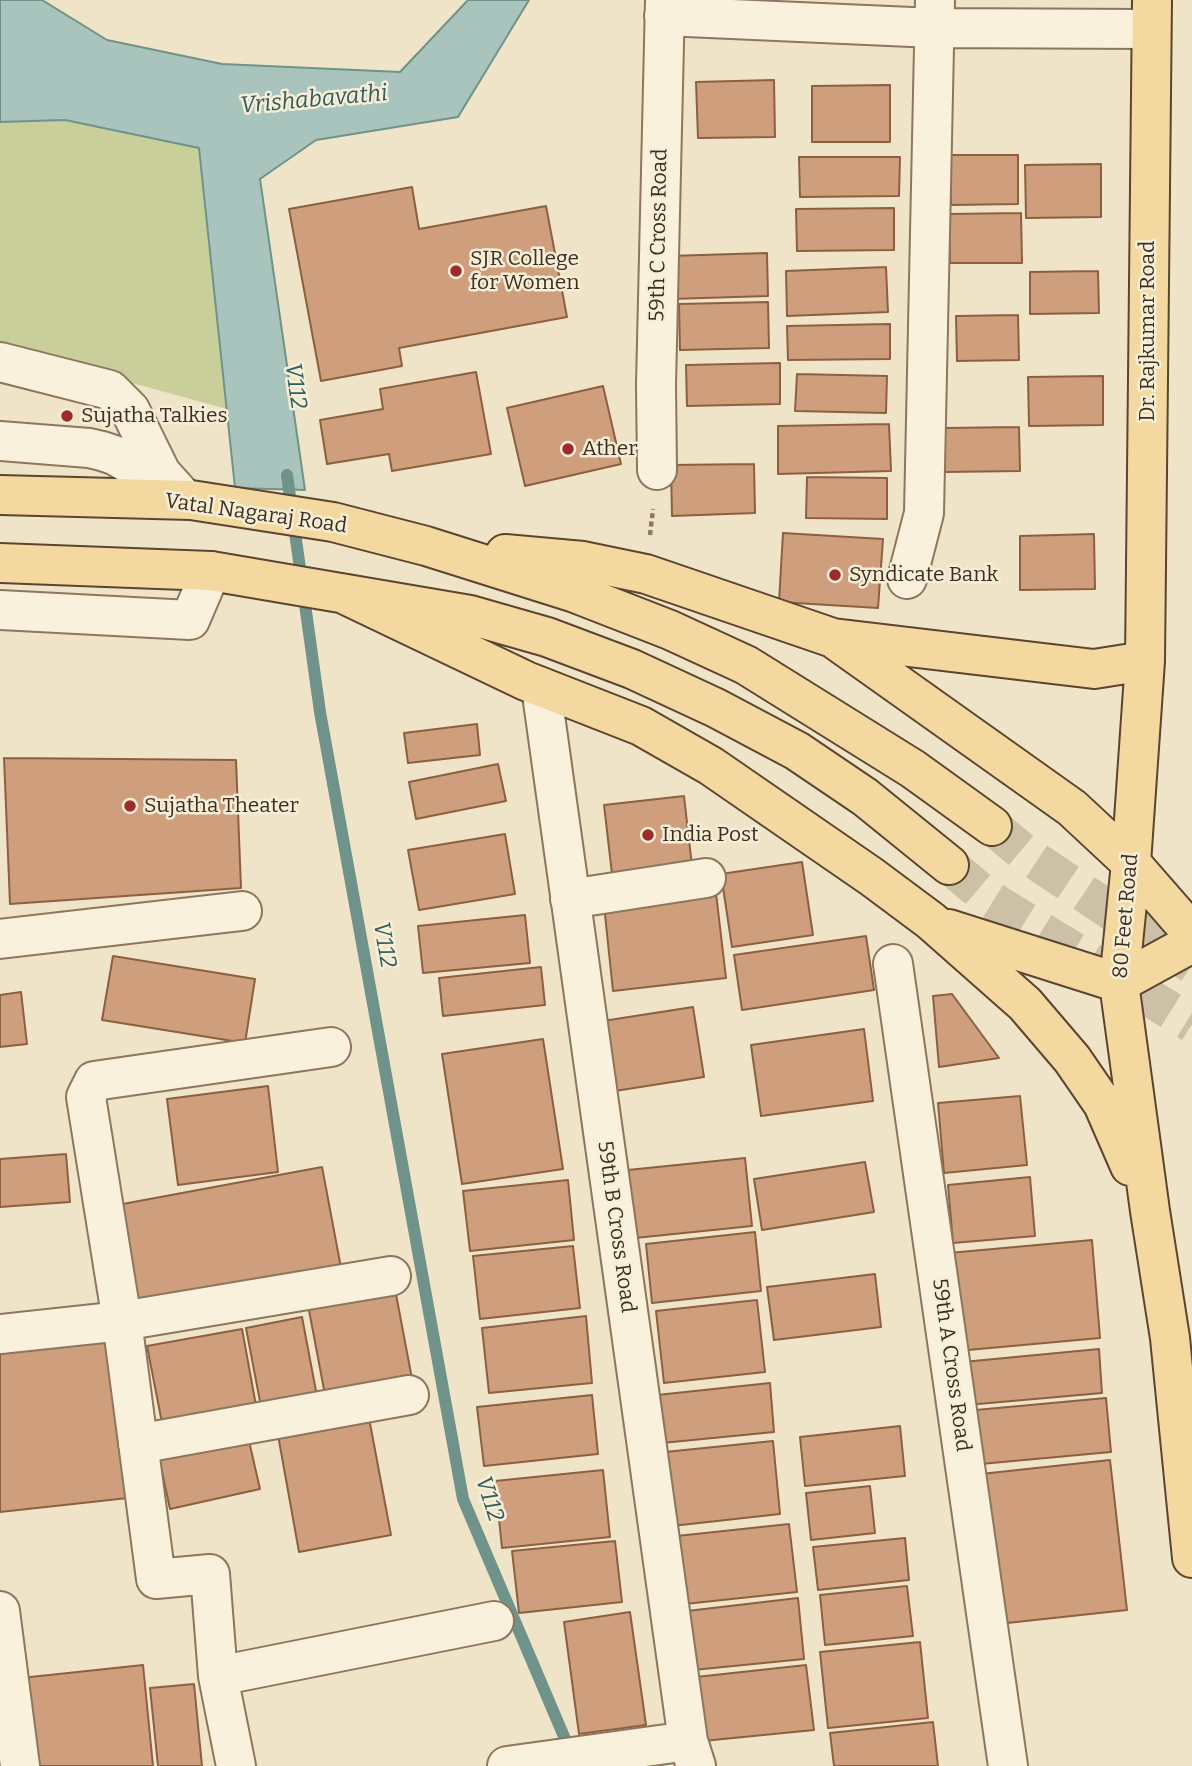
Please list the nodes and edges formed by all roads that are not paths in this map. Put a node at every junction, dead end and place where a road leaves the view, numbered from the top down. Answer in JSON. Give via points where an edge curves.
{"nodes":[{"id":1,"x":665,"y":8,"type":"edge"},
{"id":2,"x":934,"y":14,"type":"edge"},
{"id":3,"x":1151,"y":14,"type":"edge"},
{"id":4,"x":0,"y":362,"type":"edge"},
{"id":5,"x":0,"y":441,"type":"edge"},
{"id":6,"x":657,"y":470,"type":"road end"},
{"id":7,"x":0,"y":495,"type":"edge"},
{"id":8,"x":185,"y":496,"type":"junction"},
{"id":9,"x":426,"y":546,"type":"junction"},
{"id":10,"x":0,"y":563,"type":"edge"},
{"id":11,"x":219,"y":572,"type":"junction"},
{"id":12,"x":907,"y":579,"type":"dead end"},
{"id":13,"x":344,"y":594,"type":"junction"},
{"id":14,"x":0,"y":610,"type":"edge"},
{"id":15,"x":833,"y":638,"type":"junction"},
{"id":16,"x":1145,"y":661,"type":"junction"},
{"id":17,"x":541,"y":687,"type":"junction"},
{"id":18,"x":992,"y":826,"type":"tunnel mouth"},
{"id":19,"x":1131,"y":863,"type":"junction"},
{"id":20,"x":949,"y":865,"type":"tunnel mouth"},
{"id":21,"x":706,"y":878,"type":"dead end"},
{"id":22,"x":570,"y":899,"type":"junction"},
{"id":23,"x":242,"y":911,"type":"dead end"},
{"id":24,"x":931,"y":921,"type":"junction"},
{"id":25,"x":1192,"y":933,"type":"edge"},
{"id":26,"x":0,"y":939,"type":"edge"},
{"id":27,"x":1192,"y":943,"type":"edge"},
{"id":28,"x":893,"y":964,"type":"dead end"},
{"id":29,"x":1119,"y":983,"type":"junction"},
{"id":30,"x":331,"y":1046,"type":"dead end"},
{"id":31,"x":1150,"y":1211,"type":"junction"},
{"id":32,"x":391,"y":1276,"type":"dead end"},
{"id":33,"x":121,"y":1321,"type":"junction"},
{"id":34,"x":0,"y":1334,"type":"edge"},
{"id":35,"x":409,"y":1395,"type":"dead end"},
{"id":36,"x":138,"y":1444,"type":"junction"},
{"id":37,"x":1192,"y":1558,"type":"edge"},
{"id":38,"x":0,"y":1611,"type":"edge"},
{"id":39,"x":494,"y":1621,"type":"dead end"},
{"id":40,"x":218,"y":1676,"type":"junction"},
{"id":41,"x":692,"y":1753,"type":"edge"},
{"id":42,"x":20,"y":1766,"type":"edge"},
{"id":43,"x":236,"y":1766,"type":"edge"},
{"id":44,"x":507,"y":1766,"type":"edge"},
{"id":45,"x":1008,"y":1766,"type":"edge"}],
"edges":[{"from":1,"to":2,"type":"street"},
{"from":1,"to":6,"type":"street","name":"59th C Cross Road"},
{"from":2,"to":3,"type":"street"},
{"from":2,"to":12,"type":"street","via":[[924,513]]},
{"from":3,"to":16,"type":"main road","name":"Dr. Rajkumar Road"},
{"from":4,"to":8,"type":"street","via":[[110,390],[130,411],[161,473]]},
{"from":5,"to":8,"type":"street","via":[[102,451]]},
{"from":7,"to":8,"type":"main road","name":"Vatal Nagaraj Road"},
{"from":8,"to":9,"type":"main road","name":"Vatal Nagaraj Road","via":[[333,522]]},
{"from":9,"to":15,"type":"main road","via":[[583,561],[646,574]]},
{"from":9,"to":18,"type":"main road","via":[[575,593],[746,665],[913,769]]},
{"from":10,"to":11,"type":"main road"},
{"from":11,"to":13,"type":"main road"},
{"from":11,"to":14,"type":"street","via":[[190,620]]},
{"from":13,"to":17,"type":"main road"},
{"from":13,"to":20,"type":"main road","via":[[470,615],[632,669],[797,751],[866,797]]},
{"from":15,"to":16,"type":"main road","via":[[1094,669]]},
{"from":15,"to":19,"type":"main road","via":[[1061,799]]},
{"from":16,"to":19,"type":"main road","name":"80 Feet Road"},
{"from":17,"to":22,"type":"street","name":"59th B Cross Road"},
{"from":17,"to":24,"type":"main road","via":[[641,726],[711,766]]},
{"from":19,"to":25,"type":"main road"},
{"from":19,"to":29,"type":"main road","name":"80 Feet Road"},
{"from":21,"to":22,"type":"street"},
{"from":22,"to":41,"type":"street","name":"59th B Cross Road"},
{"from":23,"to":26,"type":"street"},
{"from":24,"to":29,"type":"main road"},
{"from":24,"to":31,"type":"main road","via":[[1024,1004],[1072,1059],[1103,1104]]},
{"from":27,"to":29,"type":"main road"},
{"from":28,"to":45,"type":"street","name":"59th A Cross Road"},
{"from":29,"to":31,"type":"main road","name":"80 Feet Road"},
{"from":30,"to":33,"type":"street","via":[[94,1081],[86,1097]]},
{"from":31,"to":37,"type":"main road","via":[[1170,1338]]},
{"from":32,"to":33,"type":"street"},
{"from":33,"to":34,"type":"street"},
{"from":33,"to":36,"type":"street"},
{"from":35,"to":36,"type":"street"},
{"from":36,"to":40,"type":"street","via":[[156,1579],[210,1574]]},
{"from":38,"to":42,"type":"street"},
{"from":39,"to":40,"type":"street"},
{"from":40,"to":43,"type":"street"},
{"from":41,"to":44,"type":"street"}]}
